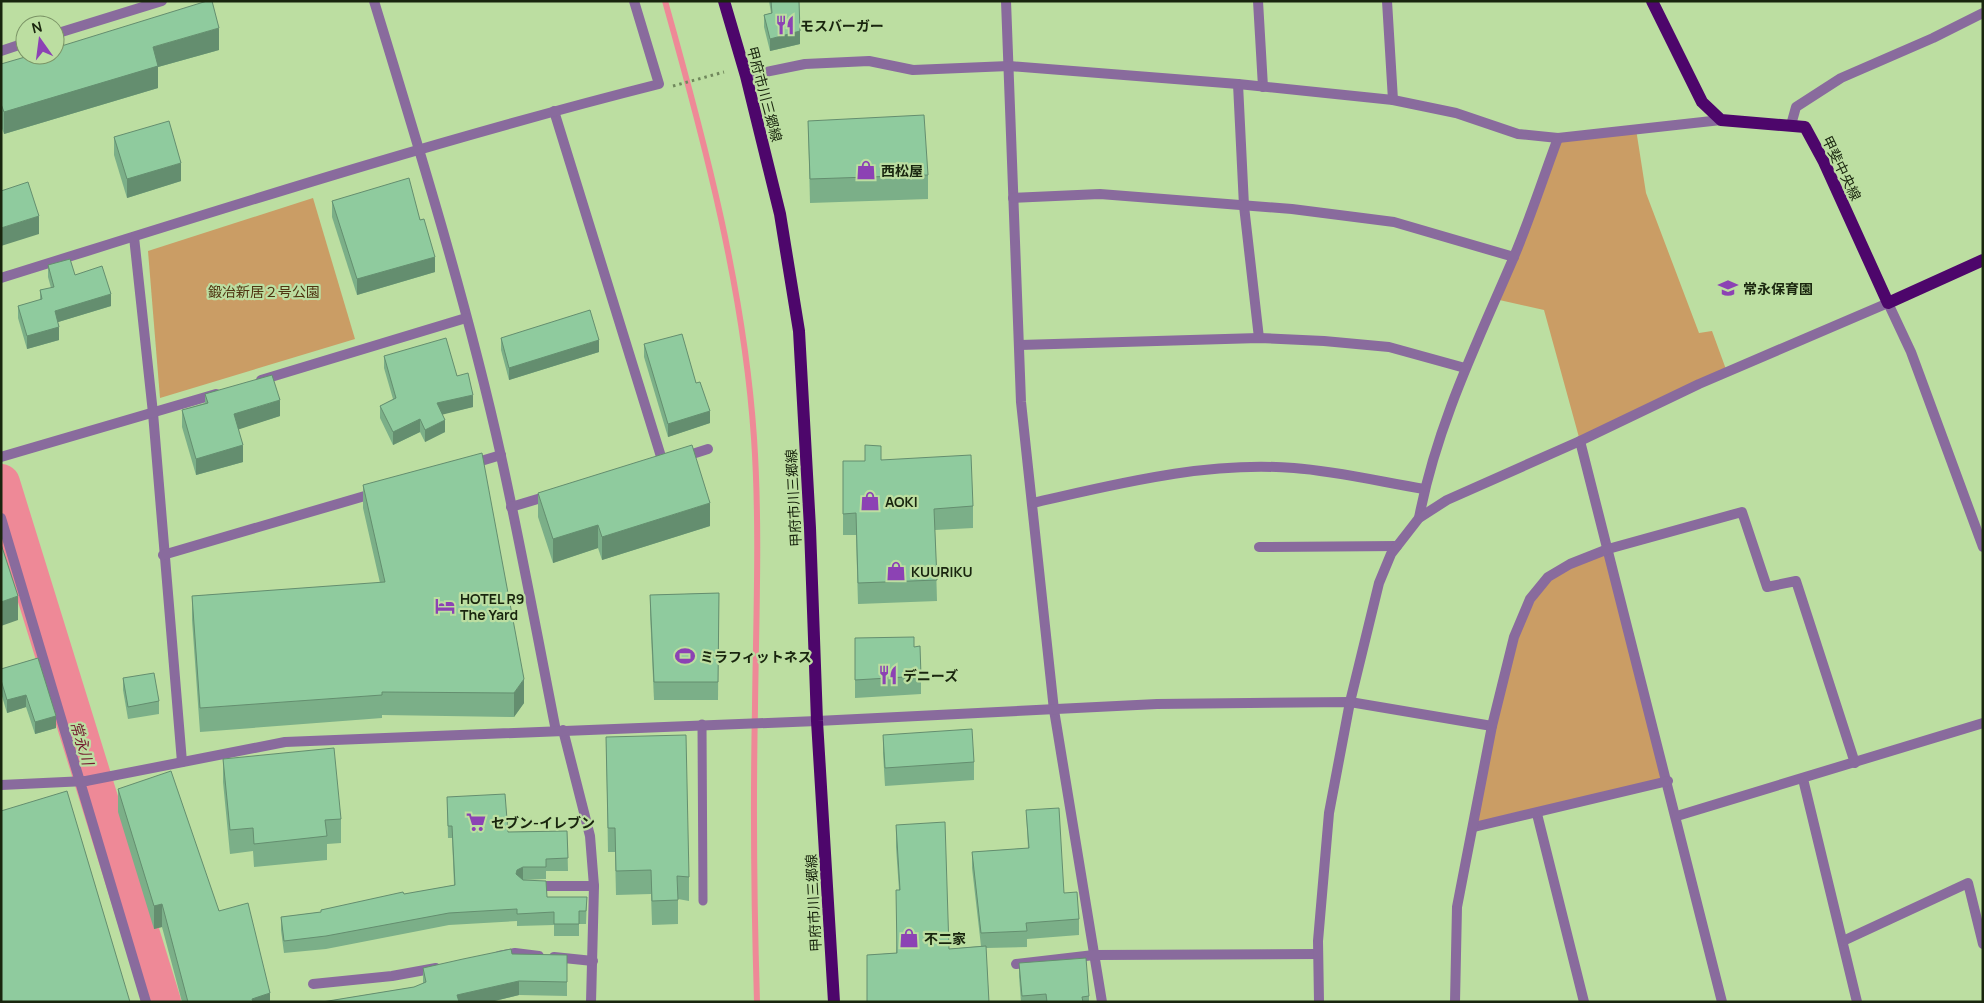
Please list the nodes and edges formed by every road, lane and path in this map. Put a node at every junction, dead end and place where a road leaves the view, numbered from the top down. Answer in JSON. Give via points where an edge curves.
{"nodes":[{"id":1,"x":162,"y":1,"type":"edge"},
{"id":2,"x":374,"y":1,"type":"edge"},
{"id":3,"x":634,"y":1,"type":"edge"},
{"id":4,"x":724,"y":1,"type":"edge"},
{"id":5,"x":1006,"y":1,"type":"edge"},
{"id":6,"x":1258,"y":1,"type":"edge"},
{"id":7,"x":1387,"y":1,"type":"edge"},
{"id":8,"x":1652,"y":1,"type":"edge"},
{"id":9,"x":1983,"y":13,"type":"edge"},
{"id":10,"x":65,"y":31,"type":"edge"},
{"id":11,"x":15,"y":47,"type":"edge"},
{"id":12,"x":1,"y":51,"type":"edge"},
{"id":13,"x":1008,"y":66,"type":"junction"},
{"id":14,"x":724,"y":72,"type":"dead end"},
{"id":15,"x":746,"y":76,"type":"junction"},
{"id":16,"x":1238,"y":84,"type":"junction"},
{"id":17,"x":672,"y":86,"type":"dead end"},
{"id":18,"x":1263,"y":87,"type":"junction"},
{"id":19,"x":1393,"y":100,"type":"junction"},
{"id":20,"x":554,"y":111,"type":"junction"},
{"id":21,"x":1721,"y":120,"type":"junction"},
{"id":22,"x":1792,"y":125,"type":"junction"},
{"id":23,"x":1558,"y":138,"type":"junction"},
{"id":24,"x":419,"y":150,"type":"junction"},
{"id":25,"x":1013,"y":198,"type":"junction"},
{"id":26,"x":1244,"y":206,"type":"junction"},
{"id":27,"x":134,"y":237,"type":"junction"},
{"id":28,"x":1514,"y":256,"type":"junction"},
{"id":29,"x":1983,"y":260,"type":"edge"},
{"id":30,"x":1,"y":278,"type":"edge"},
{"id":31,"x":1888,"y":303,"type":"junction"},
{"id":32,"x":466,"y":318,"type":"junction"},
{"id":33,"x":1259,"y":338,"type":"junction"},
{"id":34,"x":1020,"y":344,"type":"junction"},
{"id":35,"x":1465,"y":368,"type":"junction"},
{"id":36,"x":248,"y":384,"type":"edge"},
{"id":37,"x":229,"y":390,"type":"edge"},
{"id":38,"x":153,"y":413,"type":"junction"},
{"id":39,"x":1580,"y":441,"type":"junction"},
{"id":40,"x":708,"y":449,"type":"dead end"},
{"id":41,"x":501,"y":455,"type":"junction"},
{"id":42,"x":3,"y":456,"type":"edge"},
{"id":43,"x":463,"y":466,"type":"edge"},
{"id":44,"x":388,"y":489,"type":"edge"},
{"id":45,"x":1424,"y":489,"type":"junction"},
{"id":46,"x":559,"y":493,"type":"edge"},
{"id":47,"x":1032,"y":503,"type":"junction"},
{"id":48,"x":511,"y":507,"type":"junction"},
{"id":49,"x":1978,"y":517,"type":"edge"},
{"id":50,"x":1,"y":518,"type":"edge"},
{"id":51,"x":1419,"y":518,"type":"junction"},
{"id":52,"x":1398,"y":546,"type":"junction"},
{"id":53,"x":1258,"y":547,"type":"dead end"},
{"id":54,"x":1983,"y":547,"type":"edge"},
{"id":55,"x":1608,"y":549,"type":"junction"},
{"id":56,"x":163,"y":555,"type":"junction"},
{"id":57,"x":1350,"y":702,"type":"junction"},
{"id":58,"x":1054,"y":710,"type":"junction"},
{"id":59,"x":817,"y":721,"type":"junction"},
{"id":60,"x":1983,"y":723,"type":"edge"},
{"id":61,"x":702,"y":724,"type":"junction"},
{"id":62,"x":1492,"y":726,"type":"junction"},
{"id":63,"x":560,"y":731,"type":"junction"},
{"id":64,"x":182,"y":762,"type":"junction"},
{"id":65,"x":1855,"y":763,"type":"junction"},
{"id":66,"x":1803,"y":779,"type":"junction"},
{"id":67,"x":83,"y":781,"type":"junction"},
{"id":68,"x":1668,"y":782,"type":"junction"},
{"id":69,"x":1,"y":785,"type":"edge"},
{"id":70,"x":1537,"y":814,"type":"junction"},
{"id":71,"x":1677,"y":816,"type":"junction"},
{"id":72,"x":1474,"y":827,"type":"junction"},
{"id":73,"x":523,"y":886,"type":"edge"},
{"id":74,"x":594,"y":886,"type":"junction"},
{"id":75,"x":703,"y":901,"type":"dead end"},
{"id":76,"x":1843,"y":941,"type":"junction"},
{"id":77,"x":1983,"y":944,"type":"edge"},
{"id":78,"x":1318,"y":954,"type":"junction"},
{"id":79,"x":1094,"y":955,"type":"junction"},
{"id":80,"x":486,"y":958,"type":"edge"},
{"id":81,"x":592,"y":961,"type":"junction"},
{"id":82,"x":1016,"y":964,"type":"dead end"},
{"id":83,"x":449,"y":965,"type":"edge"},
{"id":84,"x":312,"y":984,"type":"dead end"},
{"id":85,"x":146,"y":1002,"type":"edge"},
{"id":86,"x":591,"y":1002,"type":"edge"},
{"id":87,"x":834,"y":1002,"type":"edge"},
{"id":88,"x":1102,"y":1002,"type":"edge"},
{"id":89,"x":1319,"y":1002,"type":"edge"},
{"id":90,"x":1455,"y":1002,"type":"edge"},
{"id":91,"x":1584,"y":1002,"type":"edge"},
{"id":92,"x":1722,"y":1002,"type":"edge"},
{"id":93,"x":1857,"y":1002,"type":"edge"}],
"edges":[{"from":1,"to":10,"type":"street"},
{"from":2,"to":24,"type":"street"},
{"from":3,"to":20,"type":"street","via":[[659,84]]},
{"from":4,"to":15,"type":"main road","name":"甲府市川三郷線"},
{"from":5,"to":13,"type":"street"},
{"from":6,"to":18,"type":"street"},
{"from":7,"to":19,"type":"street"},
{"from":8,"to":21,"type":"main road","via":[[1702,102]]},
{"from":9,"to":22,"type":"street","via":[[1841,78],[1796,106]]},
{"from":11,"to":12,"type":"street"},
{"from":13,"to":15,"type":"street","via":[[913,70],[869,60],[805,64]]},
{"from":13,"to":16,"type":"street"},
{"from":13,"to":25,"type":"street"},
{"from":14,"to":17,"type":"path"},
{"from":15,"to":59,"type":"main road","name":"甲府市川三郷線","via":[[780,214],[798,331]]},
{"from":16,"to":18,"type":"street"},
{"from":16,"to":26,"type":"street"},
{"from":18,"to":19,"type":"street"},
{"from":19,"to":23,"type":"street","via":[[1456,113],[1518,134]]},
{"from":20,"to":24,"type":"street"},
{"from":20,"to":40,"type":"street","via":[[658,465]]},
{"from":21,"to":22,"type":"main road","name":"甲斐中央線"},
{"from":21,"to":23,"type":"street"},
{"from":22,"to":31,"type":"main road","name":"甲斐中央線","via":[[1805,127],[1817,147]]},
{"from":23,"to":28,"type":"street"},
{"from":24,"to":27,"type":"street"},
{"from":24,"to":32,"type":"street"},
{"from":25,"to":26,"type":"street","via":[[1100,194]]},
{"from":25,"to":34,"type":"street"},
{"from":26,"to":28,"type":"street","via":[[1394,222]]},
{"from":26,"to":33,"type":"street"},
{"from":27,"to":30,"type":"street"},
{"from":27,"to":38,"type":"street"},
{"from":28,"to":35,"type":"street"},
{"from":29,"to":31,"type":"main road"},
{"from":31,"to":39,"type":"street","via":[[1699,384]]},
{"from":31,"to":49,"type":"street"},
{"from":32,"to":36,"type":"street"},
{"from":32,"to":41,"type":"street"},
{"from":33,"to":34,"type":"street"},
{"from":33,"to":35,"type":"street","via":[[1389,347]]},
{"from":34,"to":47,"type":"street","via":[[1021,402]]},
{"from":35,"to":45,"type":"street"},
{"from":37,"to":38,"type":"street"},
{"from":38,"to":42,"type":"street"},
{"from":38,"to":56,"type":"street"},
{"from":39,"to":51,"type":"street","via":[[1447,500]]},
{"from":39,"to":55,"type":"street"},
{"from":41,"to":43,"type":"street"},
{"from":41,"to":48,"type":"street"},
{"from":44,"to":56,"type":"street"},
{"from":45,"to":47,"type":"street","via":[[1294,468],[1208,469],[1127,481]]},
{"from":45,"to":51,"type":"street"},
{"from":46,"to":48,"type":"street"},
{"from":47,"to":58,"type":"street"},
{"from":48,"to":63,"type":"street"},
{"from":49,"to":54,"type":"street"},
{"from":50,"to":67,"type":"street"},
{"from":51,"to":52,"type":"street"},
{"from":52,"to":53,"type":"street"},
{"from":52,"to":57,"type":"street","via":[[1379,584]]},
{"from":55,"to":62,"type":"street","via":[[1548,577],[1530,599],[1514,637]]},
{"from":55,"to":65,"type":"street","via":[[1742,512],[1767,587],[1796,581]]},
{"from":55,"to":68,"type":"street"},
{"from":56,"to":64,"type":"street"},
{"from":57,"to":58,"type":"street","via":[[1157,704]]},
{"from":57,"to":62,"type":"street"},
{"from":57,"to":78,"type":"street","via":[[1329,813]]},
{"from":58,"to":59,"type":"street"},
{"from":58,"to":79,"type":"street"},
{"from":59,"to":61,"type":"street"},
{"from":59,"to":87,"type":"main road","name":"甲府市川三郷線"},
{"from":60,"to":65,"type":"street"},
{"from":61,"to":63,"type":"street"},
{"from":61,"to":75,"type":"lane"},
{"from":62,"to":72,"type":"street"},
{"from":63,"to":64,"type":"street","via":[[284,742]]},
{"from":63,"to":74,"type":"street","via":[[590,836]]},
{"from":64,"to":67,"type":"street"},
{"from":65,"to":66,"type":"street"},
{"from":66,"to":71,"type":"street"},
{"from":66,"to":76,"type":"street"},
{"from":67,"to":69,"type":"street"},
{"from":67,"to":85,"type":"street"},
{"from":68,"to":70,"type":"street"},
{"from":68,"to":71,"type":"street"},
{"from":70,"to":72,"type":"street"},
{"from":70,"to":91,"type":"street"},
{"from":71,"to":92,"type":"street"},
{"from":72,"to":90,"type":"street","via":[[1457,907]]},
{"from":73,"to":74,"type":"street"},
{"from":74,"to":81,"type":"street"},
{"from":76,"to":77,"type":"street","via":[[1968,883]]},
{"from":76,"to":93,"type":"street"},
{"from":78,"to":79,"type":"street"},
{"from":78,"to":89,"type":"street"},
{"from":79,"to":82,"type":"street"},
{"from":79,"to":88,"type":"street"},
{"from":80,"to":81,"type":"street","via":[[515,953]]},
{"from":81,"to":86,"type":"street"},
{"from":83,"to":84,"type":"street","via":[[392,976]]}]}
